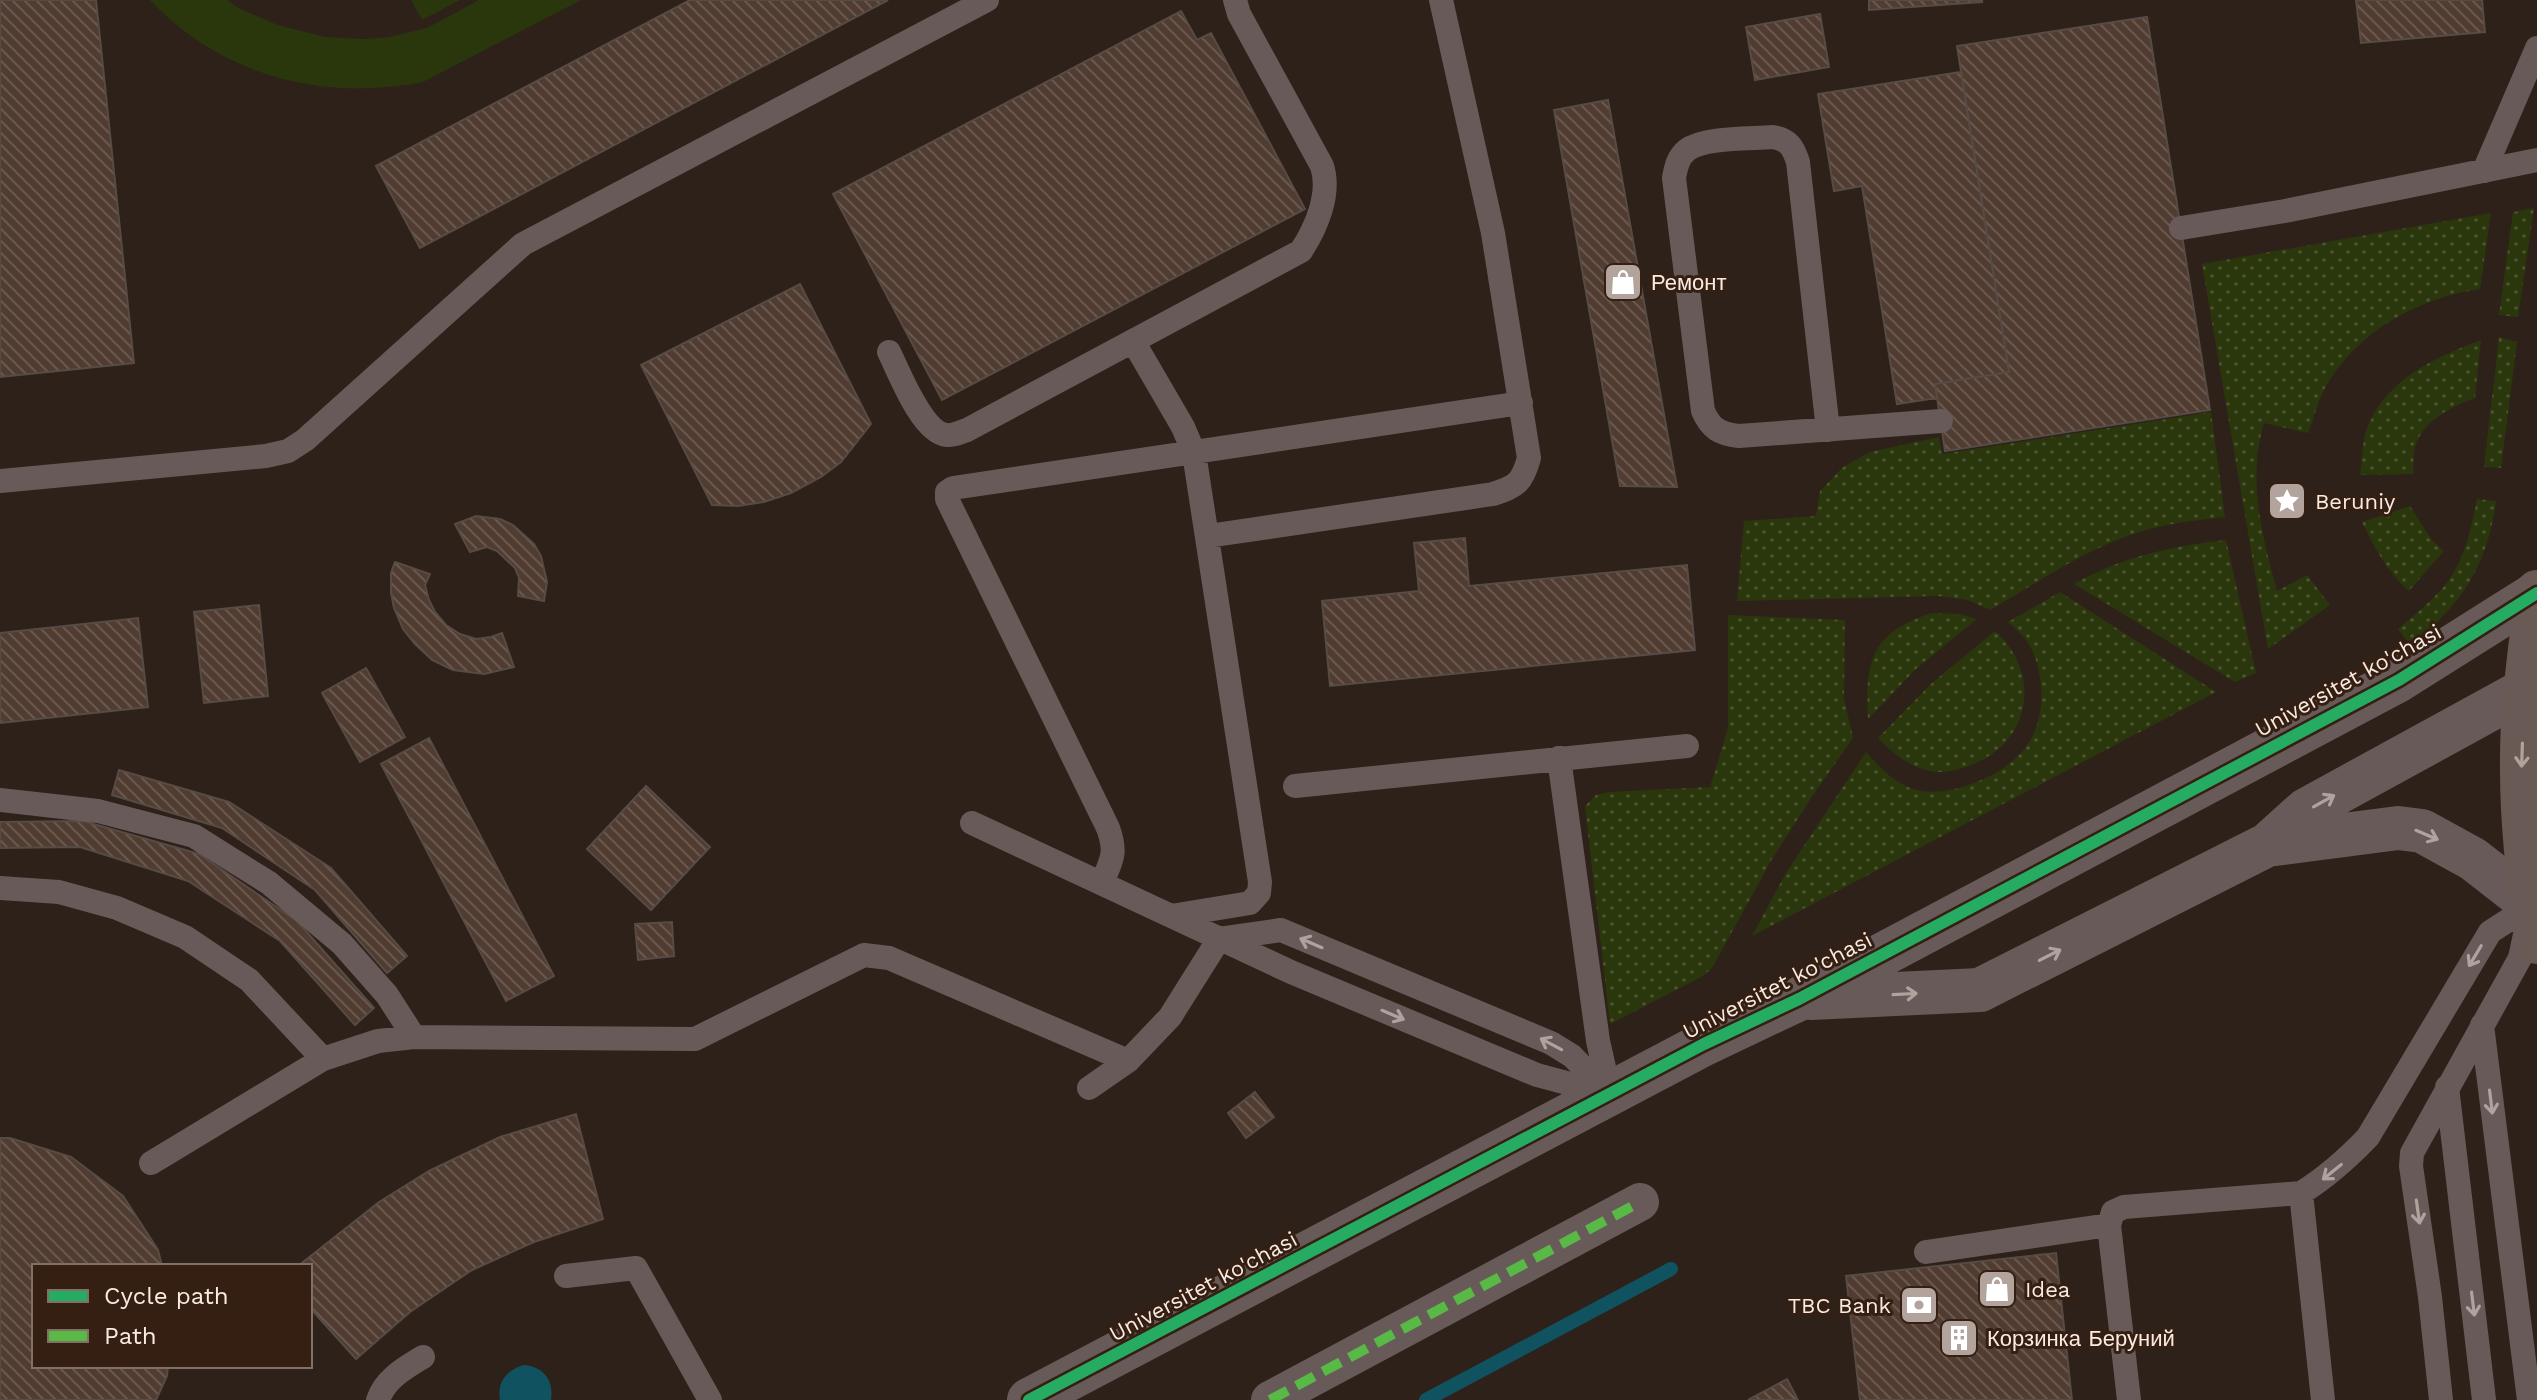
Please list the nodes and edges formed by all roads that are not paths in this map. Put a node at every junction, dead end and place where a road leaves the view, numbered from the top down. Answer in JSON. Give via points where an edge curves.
{"nodes":[{"id":1,"x":987,"y":0,"type":"edge"},
{"id":2,"x":1235,"y":0,"type":"edge"},
{"id":3,"x":1441,"y":0,"type":"edge"},
{"id":4,"x":2537,"y":48,"type":"edge"},
{"id":5,"x":2537,"y":160,"type":"edge"},
{"id":6,"x":2484,"y":171,"type":"junction"},
{"id":7,"x":2181,"y":228,"type":"dead end"},
{"id":8,"x":1133,"y":341,"type":"junction"},
{"id":9,"x":889,"y":352,"type":"dead end"},
{"id":10,"x":1521,"y":403,"type":"junction"},
{"id":11,"x":1941,"y":421,"type":"dead end"},
{"id":12,"x":1828,"y":430,"type":"junction"},
{"id":13,"x":1194,"y":453,"type":"junction"},
{"id":14,"x":0,"y":481,"type":"edge"},
{"id":15,"x":1208,"y":536,"type":"junction"},
{"id":16,"x":2537,"y":593,"type":"edge"},
{"id":17,"x":2531,"y":686,"type":"edge"},
{"id":18,"x":1687,"y":746,"type":"dead end"},
{"id":19,"x":1559,"y":758,"type":"junction"},
{"id":20,"x":1295,"y":786,"type":"dead end"},
{"id":21,"x":0,"y":800,"type":"edge"},
{"id":22,"x":972,"y":823,"type":"dead end"},
{"id":23,"x":2267,"y":845,"type":"junction"},
{"id":24,"x":1102,"y":883,"type":"junction"},
{"id":25,"x":0,"y":888,"type":"edge"},
{"id":26,"x":1171,"y":916,"type":"junction"},
{"id":27,"x":2534,"y":924,"type":"edge"},
{"id":28,"x":1219,"y":939,"type":"junction"},
{"id":29,"x":1799,"y":999,"type":"junction"},
{"id":30,"x":2482,"y":1025,"type":"junction"},
{"id":31,"x":414,"y":1037,"type":"junction"},
{"id":32,"x":323,"y":1059,"type":"junction"},
{"id":33,"x":1128,"y":1061,"type":"junction"},
{"id":34,"x":2447,"y":1087,"type":"junction"},
{"id":35,"x":1089,"y":1088,"type":"dead end"},
{"id":36,"x":1610,"y":1094,"type":"junction"},
{"id":37,"x":151,"y":1163,"type":"dead end"},
{"id":38,"x":2301,"y":1193,"type":"junction"},
{"id":39,"x":1640,"y":1202,"type":"dead end"},
{"id":40,"x":2109,"y":1225,"type":"junction"},
{"id":41,"x":1926,"y":1252,"type":"dead end"},
{"id":42,"x":566,"y":1276,"type":"dead end"},
{"id":43,"x":423,"y":1357,"type":"dead end"},
{"id":44,"x":378,"y":1400,"type":"edge"},
{"id":45,"x":710,"y":1400,"type":"edge"},
{"id":46,"x":1029,"y":1400,"type":"edge"},
{"id":47,"x":1270,"y":1400,"type":"edge"},
{"id":48,"x":2129,"y":1400,"type":"edge"},
{"id":49,"x":2323,"y":1400,"type":"edge"},
{"id":50,"x":2441,"y":1400,"type":"edge"},
{"id":51,"x":2484,"y":1400,"type":"edge"},
{"id":52,"x":2529,"y":1400,"type":"edge"}],
"edges":[{"from":1,"to":14,"type":"lane","via":[[523,244],[288,451]]},
{"from":2,"to":8,"type":"lane","via":[[1322,166],[1326,191],[1301,251]]},
{"from":3,"to":10,"type":"lane","via":[[1493,233]]},
{"from":4,"to":6,"type":"lane"},
{"from":5,"to":6,"type":"lane"},
{"from":6,"to":7,"type":"lane"},
{"from":8,"to":9,"type":"lane","via":[[967,430],[948,435],[933,429],[919,411]]},
{"from":8,"to":13,"type":"lane"},
{"from":10,"to":13,"type":"lane"},
{"from":10,"to":15,"type":"lane","via":[[1529,458],[1514,487]]},
{"from":11,"to":12,"type":"lane"},
{"from":12,"to":12,"type":"lane","via":[[1793,147],[1773,137],[1699,143],[1684,152],[1674,178],[1703,411],[1724,434]]},
{"from":13,"to":15,"type":"lane"},
{"from":13,"to":24,"type":"lane","via":[[947,492],[1108,828],[1114,855]]},
{"from":15,"to":26,"type":"lane","via":[[1259,893],[1250,903]]},
{"from":16,"to":17,"type":"main road"},
{"from":16,"to":29,"type":"street","name":"Universitet ko'chasi","via":[[2399,680]]},
{"from":23,"to":17,"type":"street","name":"Universitet ko'chasi","one_way":true,"via":[[2306,810]]},
{"from":17,"to":27,"type":"main road","one_way":true,"via":[[2522,771]]},
{"from":18,"to":19,"type":"lane"},
{"from":19,"to":20,"type":"lane"},
{"from":19,"to":36,"type":"lane"},
{"from":21,"to":31,"type":"lane","via":[[98,811],[194,836],[269,883],[342,944],[387,995]]},
{"from":22,"to":24,"type":"lane"},
{"from":23,"to":27,"type":"street","one_way":true,"via":[[2398,828],[2422,831],[2473,859]]},
{"from":29,"to":23,"type":"street","name":"Universitet ko'chasi","one_way":true,"via":[[1980,990]]},
{"from":24,"to":26,"type":"lane"},
{"from":25,"to":32,"type":"lane","via":[[59,892],[117,908],[185,937],[249,980]]},
{"from":26,"to":28,"type":"lane"},
{"from":27,"to":30,"type":"lane"},
{"from":27,"to":38,"type":"lane","one_way":true,"via":[[2490,932],[2368,1137],[2342,1164]]},
{"from":28,"to":33,"type":"lane","via":[[1170,1017]]},
{"from":28,"to":36,"type":"lane","one_way":true,"via":[[1537,1075]]},
{"from":36,"to":28,"type":"lane","one_way":true,"via":[[1551,1043],[1281,930]]},
{"from":29,"to":36,"type":"street","name":"Universitet ko'chasi"},
{"from":30,"to":34,"type":"lane"},
{"from":30,"to":52,"type":"lane","one_way":true},
{"from":31,"to":32,"type":"lane","via":[[378,1041]]},
{"from":31,"to":33,"type":"lane","via":[[695,1039],[850,961],[876,955]]},
{"from":32,"to":37,"type":"lane"},
{"from":33,"to":35,"type":"lane"},
{"from":34,"to":50,"type":"lane","one_way":true,"via":[[2416,1142],[2411,1166]]},
{"from":34,"to":51,"type":"lane","one_way":true},
{"from":36,"to":46,"type":"street","name":"Universitet ko'chasi"},
{"from":38,"to":40,"type":"lane","via":[[2124,1207],[2113,1212]]},
{"from":38,"to":49,"type":"lane"},
{"from":39,"to":47,"type":"street"},
{"from":40,"to":41,"type":"lane"},
{"from":40,"to":48,"type":"lane"},
{"from":42,"to":45,"type":"lane","via":[[636,1268]]},
{"from":43,"to":44,"type":"lane","via":[[396,1374]]}]}
